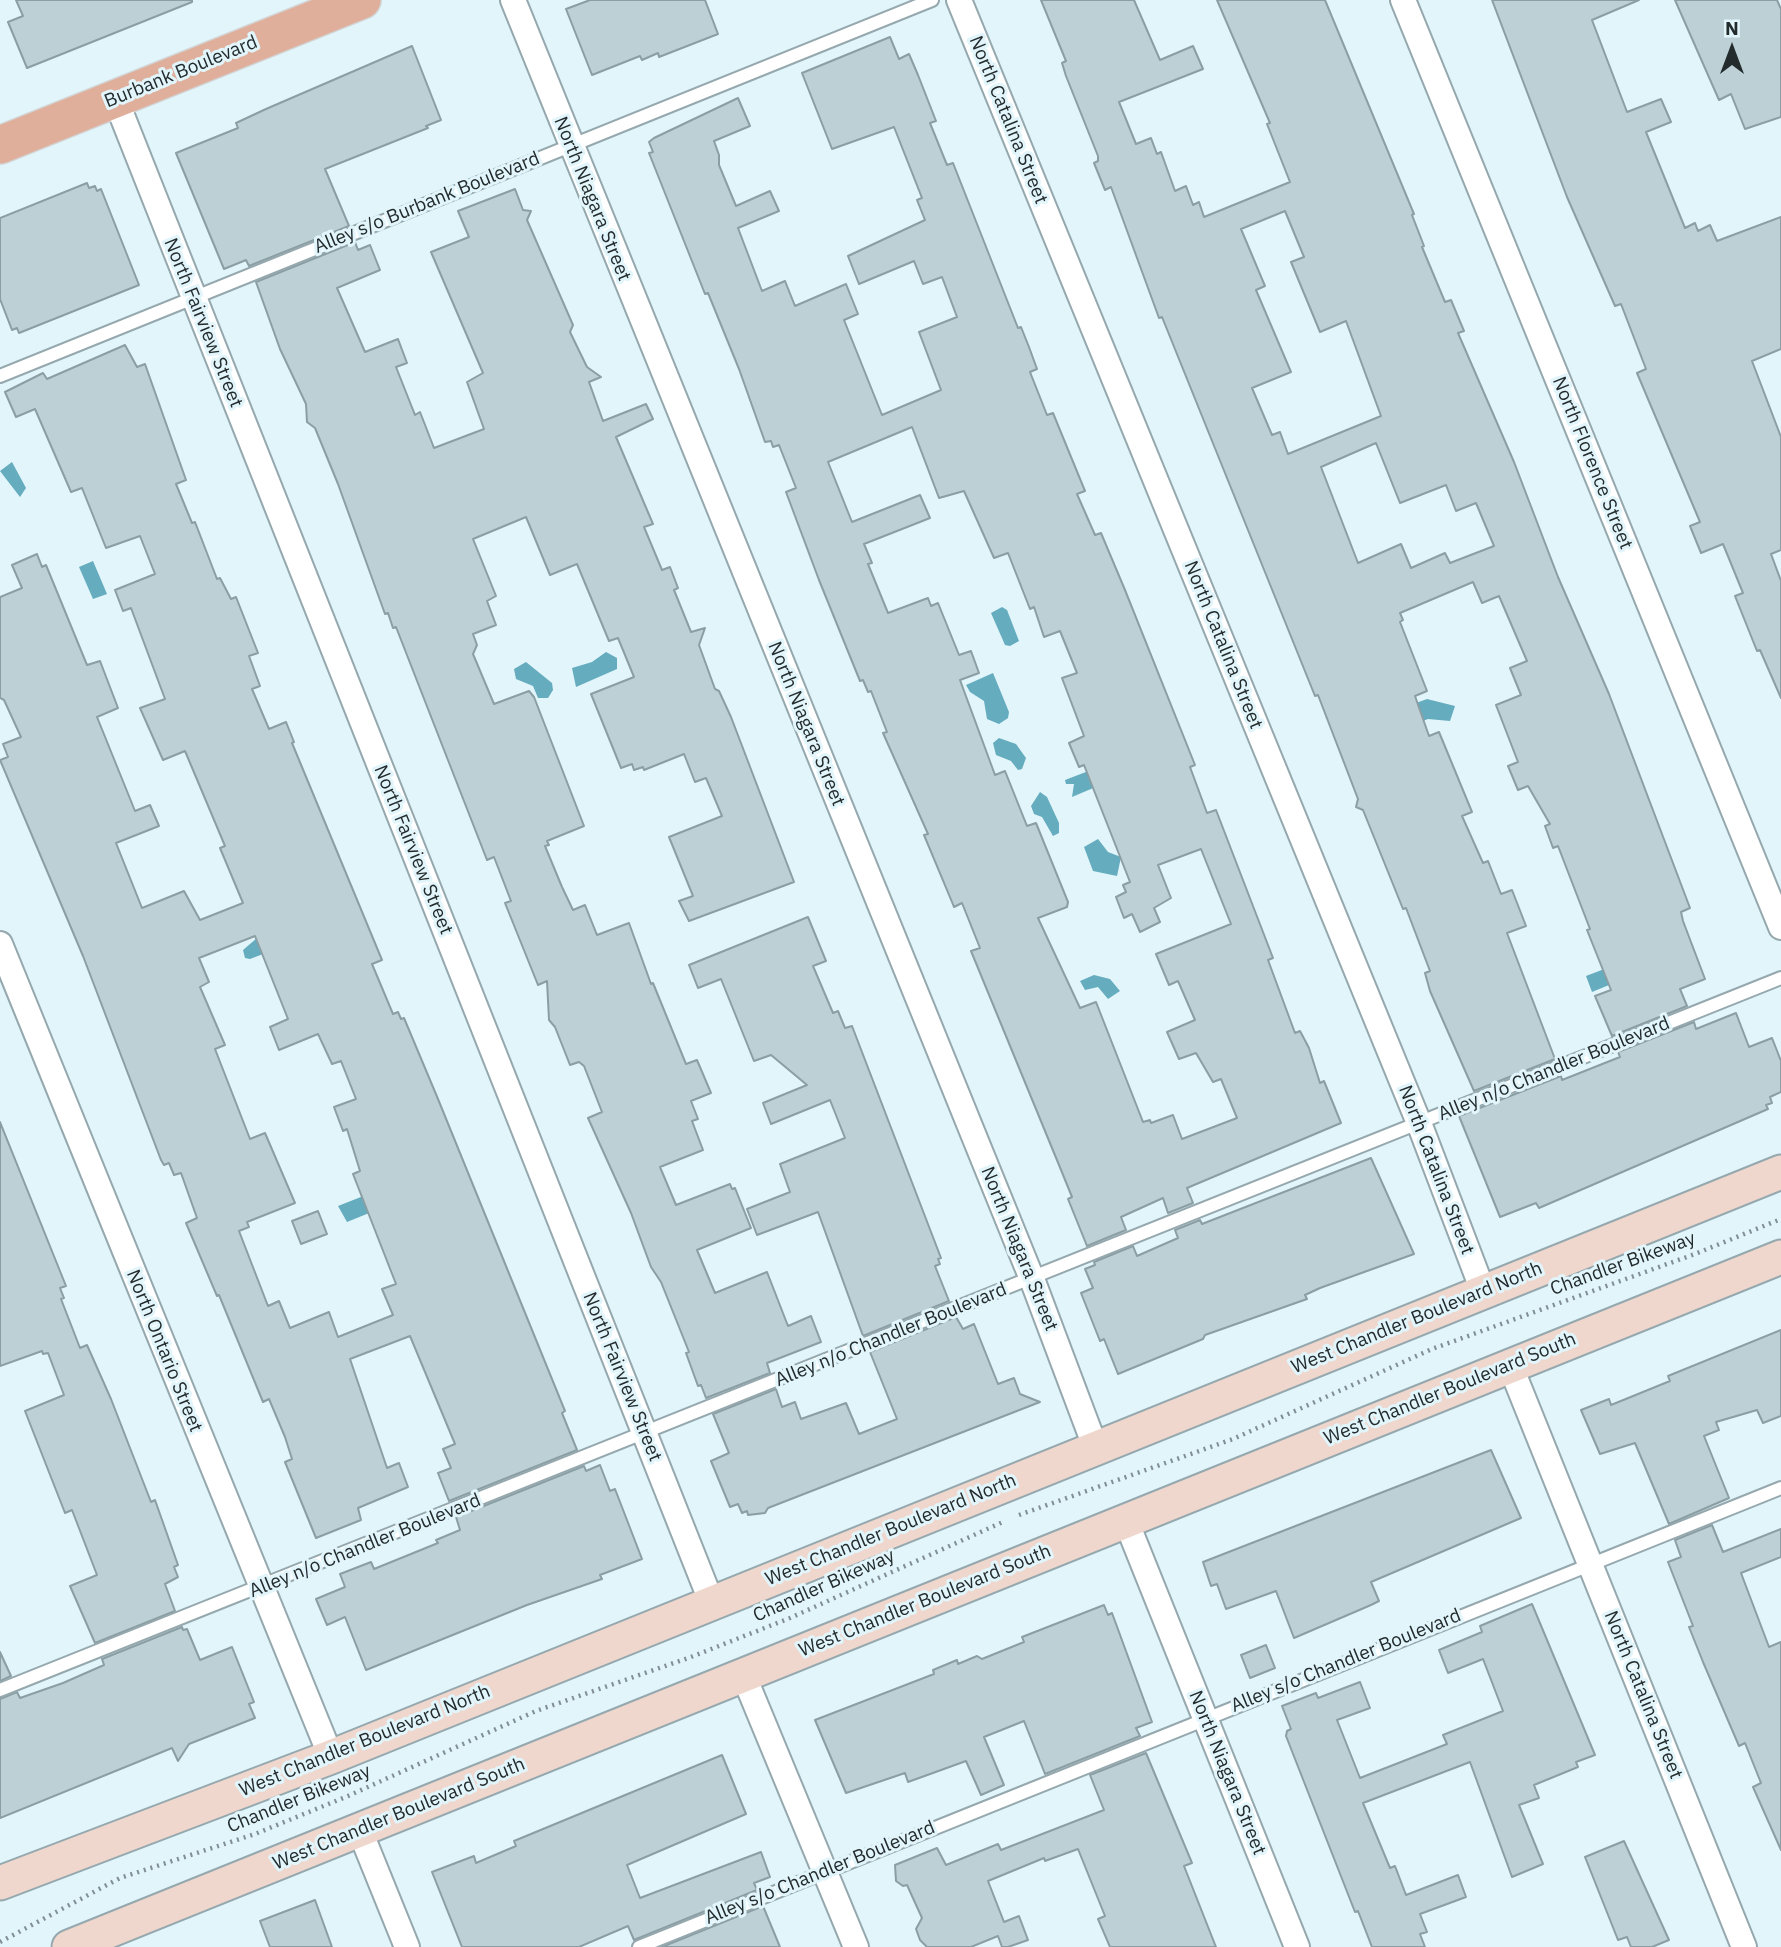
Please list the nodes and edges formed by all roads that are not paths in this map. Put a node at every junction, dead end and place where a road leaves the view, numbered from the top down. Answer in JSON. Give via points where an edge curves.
{"nodes":[{"id":1,"x":362,"y":0,"type":"edge"},
{"id":2,"x":513,"y":0,"type":"edge"},
{"id":3,"x":932,"y":0,"type":"edge"},
{"id":4,"x":959,"y":0,"type":"edge"},
{"id":5,"x":1403,"y":0,"type":"edge"},
{"id":6,"x":316,"y":8,"type":"edge"},
{"id":7,"x":115,"y":98,"type":"junction"},
{"id":8,"x":0,"y":145,"type":"edge"},
{"id":9,"x":571,"y":146,"type":"junction"},
{"id":10,"x":193,"y":297,"type":"junction"},
{"id":11,"x":0,"y":376,"type":"edge"},
{"id":12,"x":1781,"y":927,"type":"edge"},
{"id":13,"x":0,"y":944,"type":"edge"},
{"id":14,"x":1781,"y":978,"type":"edge"},
{"id":15,"x":1419,"y":1123,"type":"junction"},
{"id":16,"x":1781,"y":1172,"type":"edge"},
{"id":17,"x":1781,"y":1257,"type":"edge"},
{"id":18,"x":1032,"y":1279,"type":"junction"},
{"id":19,"x":1483,"y":1291,"type":"junction"},
{"id":20,"x":1510,"y":1365,"type":"junction"},
{"id":21,"x":645,"y":1434,"type":"junction"},
{"id":22,"x":1096,"y":1449,"type":"junction"},
{"id":23,"x":1781,"y":1488,"type":"edge"},
{"id":24,"x":1126,"y":1521,"type":"junction"},
{"id":25,"x":1591,"y":1563,"type":"junction"},
{"id":26,"x":261,"y":1588,"type":"junction"},
{"id":27,"x":711,"y":1601,"type":"junction"},
{"id":28,"x":743,"y":1674,"type":"junction"},
{"id":29,"x":0,"y":1690,"type":"edge"},
{"id":30,"x":1205,"y":1718,"type":"junction"},
{"id":31,"x":331,"y":1757,"type":"junction"},
{"id":32,"x":360,"y":1831,"type":"junction"},
{"id":33,"x":825,"y":1870,"type":"junction"},
{"id":34,"x":0,"y":1883,"type":"edge"},
{"id":35,"x":69,"y":1947,"type":"edge"},
{"id":36,"x":407,"y":1947,"type":"edge"},
{"id":37,"x":639,"y":1947,"type":"edge"},
{"id":38,"x":856,"y":1947,"type":"edge"},
{"id":39,"x":1297,"y":1947,"type":"edge"},
{"id":40,"x":1744,"y":1947,"type":"edge"}],
"edges":[{"from":1,"to":6,"type":"main road","name":"Burbank Boulevard"},
{"from":2,"to":9,"type":"street","name":"North Niagara Street"},
{"from":3,"to":9,"type":"lane","name":"Alley s/o Burbank Boulevard"},
{"from":4,"to":15,"type":"street","name":"North Catalina Street"},
{"from":5,"to":12,"type":"street","name":"North Florence Street"},
{"from":6,"to":7,"type":"main road","name":"Burbank Boulevard"},
{"from":7,"to":8,"type":"main road","name":"Burbank Boulevard"},
{"from":7,"to":10,"type":"street","name":"North Fairview Street"},
{"from":9,"to":10,"type":"lane","name":"Alley s/o Burbank Boulevard"},
{"from":9,"to":18,"type":"street","name":"North Niagara Street"},
{"from":10,"to":11,"type":"lane","name":"Alley s/o Burbank Boulevard"},
{"from":10,"to":21,"type":"street","name":"North Fairview Street"},
{"from":13,"to":26,"type":"street","name":"North Ontario Street"},
{"from":14,"to":15,"type":"lane","name":"Alley n/o Chandler Boulevard"},
{"from":15,"to":18,"type":"lane","name":"Alley n/o Chandler Boulevard"},
{"from":15,"to":19,"type":"street","name":"North Catalina Street"},
{"from":16,"to":19,"type":"main road","name":"West Chandler Boulevard North"},
{"from":17,"to":20,"type":"main road","name":"West Chandler Boulevard South"},
{"from":18,"to":21,"type":"lane","name":"Alley n/o Chandler Boulevard"},
{"from":18,"to":22,"type":"street","name":"North Niagara Street"},
{"from":19,"to":22,"type":"main road","name":"West Chandler Boulevard North"},
{"from":20,"to":24,"type":"main road","name":"West Chandler Boulevard South"},
{"from":20,"to":25,"type":"street","name":"North Catalina Street"},
{"from":21,"to":26,"type":"lane","name":"Alley n/o Chandler Boulevard"},
{"from":21,"to":27,"type":"street","name":"North Fairview Street"},
{"from":22,"to":27,"type":"main road","name":"West Chandler Boulevard North"},
{"from":23,"to":25,"type":"lane","name":"Alley s/o Chandler Boulevard"},
{"from":24,"to":28,"type":"main road","name":"West Chandler Boulevard South"},
{"from":24,"to":30,"type":"street","name":"North Niagara Street"},
{"from":25,"to":30,"type":"lane","name":"Alley s/o Chandler Boulevard"},
{"from":25,"to":40,"type":"street","name":"North Catalina Street"},
{"from":26,"to":29,"type":"lane","name":"Alley n/o Chandler Boulevard"},
{"from":26,"to":31,"type":"street","name":"North Ontario Street"},
{"from":27,"to":31,"type":"main road","name":"West Chandler Boulevard North"},
{"from":28,"to":32,"type":"main road","name":"West Chandler Boulevard South"},
{"from":28,"to":33,"type":"street"},
{"from":30,"to":33,"type":"lane","name":"Alley s/o Chandler Boulevard"},
{"from":30,"to":39,"type":"street","name":"North Niagara Street"},
{"from":31,"to":34,"type":"main road","name":"West Chandler Boulevard North"},
{"from":32,"to":35,"type":"main road","name":"West Chandler Boulevard South"},
{"from":32,"to":36,"type":"street"},
{"from":33,"to":37,"type":"lane","name":"Alley s/o Chandler Boulevard"},
{"from":33,"to":38,"type":"street"}]}
